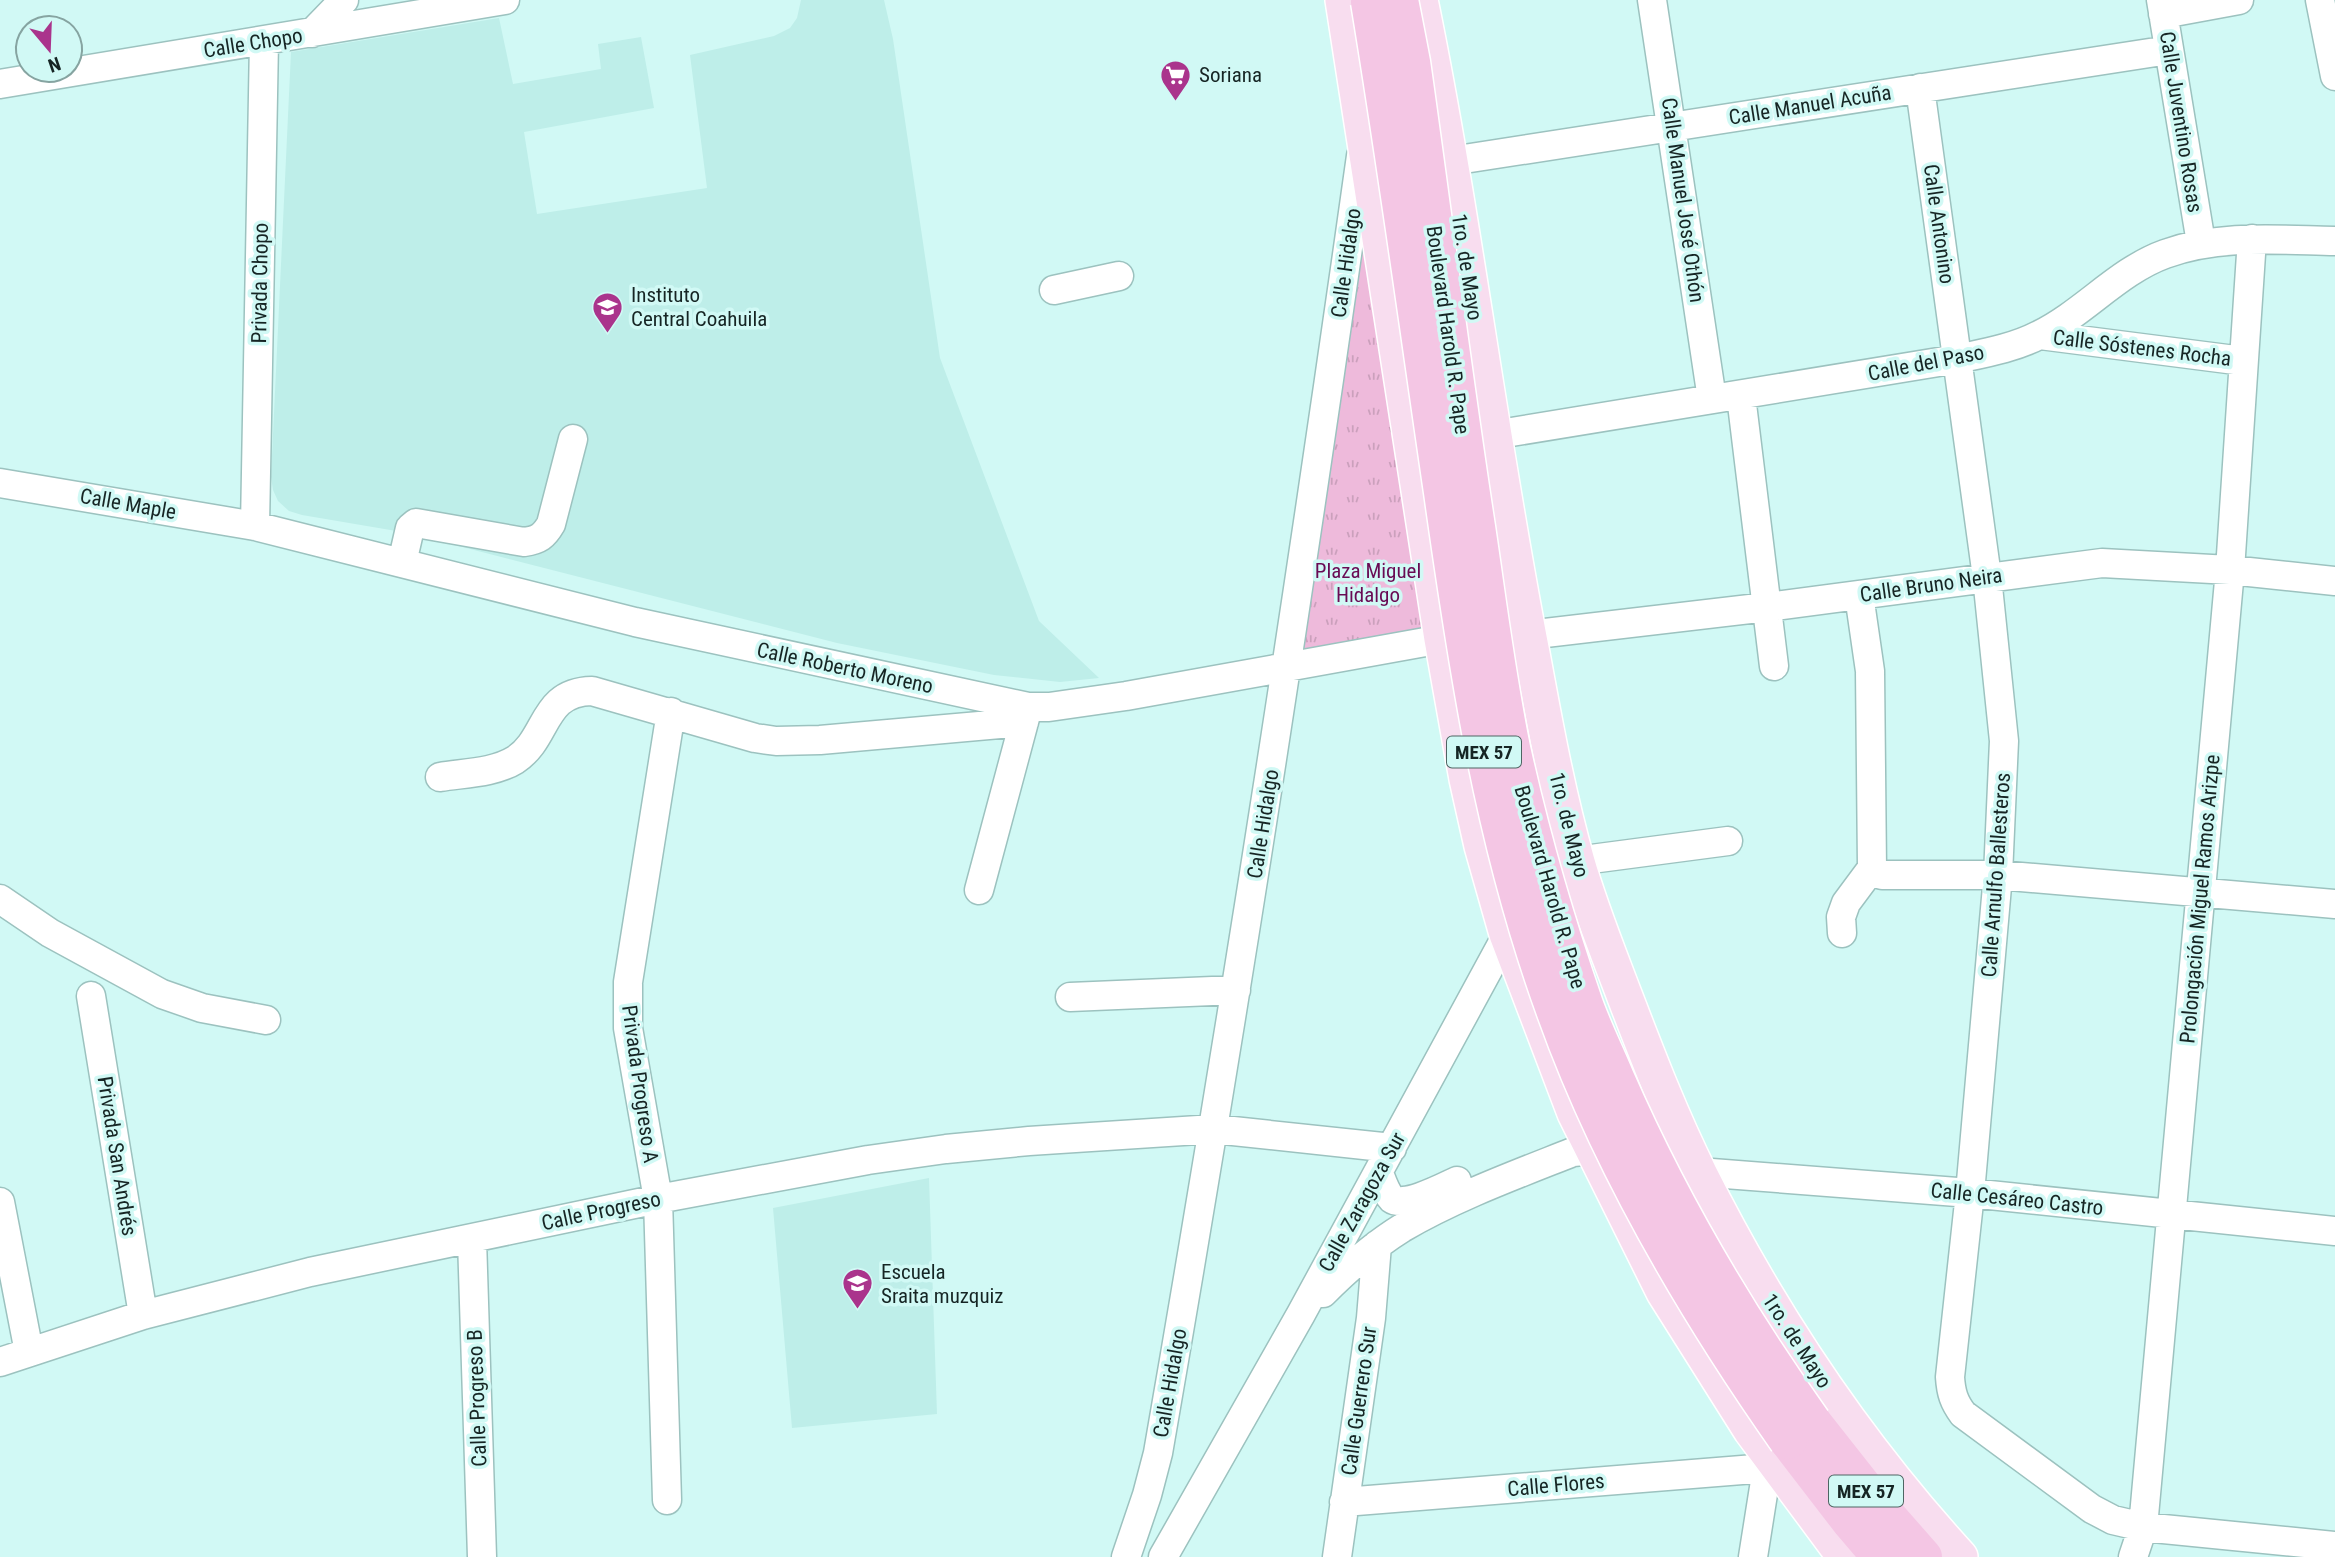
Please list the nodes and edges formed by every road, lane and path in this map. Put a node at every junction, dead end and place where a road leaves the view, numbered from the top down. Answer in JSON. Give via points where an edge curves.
{"nodes":[{"id":1,"x":344,"y":0,"type":"edge"},
{"id":2,"x":505,"y":0,"type":"edge"},
{"id":3,"x":1371,"y":0,"type":"edge"},
{"id":4,"x":1420,"y":0,"type":"edge"},
{"id":5,"x":1652,"y":0,"type":"edge"},
{"id":6,"x":2239,"y":0,"type":"edge"},
{"id":7,"x":2320,"y":0,"type":"edge"},
{"id":8,"x":2162,"y":7,"type":"edge"},
{"id":9,"x":312,"y":33,"type":"junction"},
{"id":10,"x":264,"y":41,"type":"junction"},
{"id":11,"x":2169,"y":50,"type":"junction"},
{"id":12,"x":2335,"y":76,"type":"edge"},
{"id":13,"x":0,"y":84,"type":"edge"},
{"id":14,"x":1920,"y":88,"type":"junction"},
{"id":15,"x":1362,"y":121,"type":"junction"},
{"id":16,"x":1672,"y":127,"type":"junction"},
{"id":17,"x":1451,"y":161,"type":"junction"},
{"id":18,"x":2252,"y":239,"type":"junction"},
{"id":19,"x":2335,"y":241,"type":"edge"},
{"id":20,"x":2201,"y":243,"type":"junction"},
{"id":21,"x":1119,"y":276,"type":"dead end"},
{"id":22,"x":1054,"y":290,"type":"dead end"},
{"id":23,"x":2040,"y":335,"type":"junction"},
{"id":24,"x":1957,"y":359,"type":"junction"},
{"id":25,"x":2244,"y":361,"type":"junction"},
{"id":26,"x":1741,"y":396,"type":"junction"},
{"id":27,"x":1712,"y":399,"type":"junction"},
{"id":28,"x":1493,"y":435,"type":"junction"},
{"id":29,"x":573,"y":439,"type":"dead end"},
{"id":30,"x":0,"y":483,"type":"edge"},
{"id":31,"x":255,"y":526,"type":"junction"},
{"id":32,"x":402,"y":563,"type":"junction"},
{"id":33,"x":2230,"y":570,"type":"junction"},
{"id":34,"x":1987,"y":577,"type":"junction"},
{"id":35,"x":2335,"y":581,"type":"edge"},
{"id":36,"x":1859,"y":596,"type":"junction"},
{"id":37,"x":1767,"y":607,"type":"junction"},
{"id":38,"x":1528,"y":635,"type":"junction"},
{"id":39,"x":1442,"y":639,"type":"junction"},
{"id":40,"x":1774,"y":666,"type":"dead end"},
{"id":41,"x":1287,"y":669,"type":"junction"},
{"id":42,"x":671,"y":712,"type":"junction"},
{"id":43,"x":1026,"y":715,"type":"junction"},
{"id":44,"x":440,"y":777,"type":"dead end"},
{"id":45,"x":1728,"y":841,"type":"dead end"},
{"id":46,"x":1576,"y":861,"type":"junction"},
{"id":47,"x":1872,"y":868,"type":"junction"},
{"id":48,"x":1997,"y":875,"type":"junction"},
{"id":49,"x":979,"y":890,"type":"dead end"},
{"id":50,"x":2201,"y":894,"type":"junction"},
{"id":51,"x":0,"y":900,"type":"edge"},
{"id":52,"x":2335,"y":904,"type":"edge"},
{"id":53,"x":1842,"y":933,"type":"dead end"},
{"id":54,"x":1507,"y":934,"type":"junction"},
{"id":55,"x":1615,"y":970,"type":"junction"},
{"id":56,"x":1236,"y":990,"type":"junction"},
{"id":57,"x":91,"y":996,"type":"dead end"},
{"id":58,"x":1070,"y":998,"type":"dead end"},
{"id":59,"x":1532,"y":1000,"type":"junction"},
{"id":60,"x":266,"y":1020,"type":"dead end"},
{"id":61,"x":1572,"y":1105,"type":"junction"},
{"id":62,"x":1214,"y":1129,"type":"junction"},
{"id":63,"x":1392,"y":1148,"type":"junction"},
{"id":64,"x":1597,"y":1158,"type":"junction"},
{"id":65,"x":1699,"y":1172,"type":"junction"},
{"id":66,"x":1378,"y":1173,"type":"junction"},
{"id":67,"x":1970,"y":1193,"type":"junction"},
{"id":68,"x":658,"y":1199,"type":"junction"},
{"id":69,"x":0,"y":1202,"type":"edge"},
{"id":70,"x":2172,"y":1215,"type":"junction"},
{"id":71,"x":2335,"y":1231,"type":"edge"},
{"id":72,"x":472,"y":1239,"type":"junction"},
{"id":73,"x":1377,"y":1245,"type":"junction"},
{"id":74,"x":1301,"y":1314,"type":"junction"},
{"id":75,"x":143,"y":1315,"type":"junction"},
{"id":76,"x":29,"y":1352,"type":"junction"},
{"id":77,"x":0,"y":1362,"type":"edge"},
{"id":78,"x":1784,"y":1446,"type":"junction"},
{"id":79,"x":667,"y":1500,"type":"dead end"},
{"id":80,"x":1345,"y":1502,"type":"junction"},
{"id":81,"x":2143,"y":1527,"type":"junction"},
{"id":82,"x":2335,"y":1538,"type":"edge"},
{"id":83,"x":2335,"y":1546,"type":"edge"},
{"id":84,"x":1130,"y":1547,"type":"edge"},
{"id":85,"x":482,"y":1557,"type":"edge"},
{"id":86,"x":1163,"y":1557,"type":"edge"},
{"id":87,"x":1337,"y":1557,"type":"edge"},
{"id":88,"x":1753,"y":1557,"type":"edge"},
{"id":89,"x":1845,"y":1557,"type":"edge"},
{"id":90,"x":1881,"y":1557,"type":"edge"},
{"id":91,"x":1923,"y":1557,"type":"edge"},
{"id":92,"x":1960,"y":1557,"type":"edge"},
{"id":93,"x":2133,"y":1557,"type":"edge"}],
"edges":[{"from":1,"to":9,"type":"street"},
{"from":2,"to":9,"type":"street","name":"Calle Chopo"},
{"from":3,"to":15,"type":"main road"},
{"from":3,"to":78,"type":"highway","name":"Boulevard Harold R. Pape","number":"MEX 57","bridge":true,"via":[[1464,639],[1493,799],[1524,915],[1555,1012],[1605,1130],[1694,1296]]},
{"from":4,"to":17,"type":"main road","name":"1ro. de Mayo"},
{"from":5,"to":16,"type":"street","name":"Calle Manuel José Othón"},
{"from":6,"to":8,"type":"street"},
{"from":7,"to":12,"type":"street"},
{"from":8,"to":11,"type":"street","name":"Calle Juventino Rosas"},
{"from":9,"to":10,"type":"street","name":"Calle Chopo"},
{"from":10,"to":13,"type":"street","name":"Calle Chopo"},
{"from":10,"to":31,"type":"street","name":"Privada Chopo"},
{"from":11,"to":14,"type":"street","name":"Calle Manuel Acuña"},
{"from":11,"to":20,"type":"street","name":"Calle Juventino Rosas"},
{"from":14,"to":16,"type":"street","name":"Calle Manuel Acuña"},
{"from":14,"to":24,"type":"street","name":"Calle Antonino"},
{"from":15,"to":39,"type":"main road"},
{"from":15,"to":41,"type":"street","name":"Calle Hidalgo"},
{"from":16,"to":17,"type":"street","name":"Calle Manuel Acuña"},
{"from":16,"to":27,"type":"street","name":"Calle Manuel José Othón"},
{"from":17,"to":28,"type":"main road","name":"1ro. de Mayo"},
{"from":18,"to":19,"type":"street","name":"Calle del Paso"},
{"from":18,"to":20,"type":"street","name":"Calle del Paso"},
{"from":18,"to":25,"type":"street","name":"Prolongación Miguel Ramos Arizpe"},
{"from":20,"to":23,"type":"street","name":"Calle del Paso","via":[[2133,270]]},
{"from":21,"to":22,"type":"street"},
{"from":23,"to":24,"type":"street","name":"Calle del Paso"},
{"from":23,"to":25,"type":"street","name":"Calle Sóstenes Rocha"},
{"from":24,"to":26,"type":"street","name":"Calle del Paso"},
{"from":24,"to":34,"type":"street","name":"Calle Arnulfo Ballesteros"},
{"from":25,"to":33,"type":"street","name":"Prolongación Miguel Ramos Arizpe"},
{"from":26,"to":27,"type":"street","name":"Calle del Paso"},
{"from":26,"to":37,"type":"street"},
{"from":27,"to":28,"type":"street","name":"Calle del Paso"},
{"from":28,"to":38,"type":"main road","name":"1ro. de Mayo"},
{"from":29,"to":32,"type":"street","via":[[544,536],[524,542],[416,523],[410,528]]},
{"from":30,"to":31,"type":"street","name":"Calle Maple"},
{"from":31,"to":32,"type":"street","name":"Calle Roberto Moreno"},
{"from":32,"to":43,"type":"street","name":"Calle Roberto Moreno"},
{"from":33,"to":34,"type":"street","name":"Calle Bruno Neira","via":[[2102,562]]},
{"from":33,"to":35,"type":"street","name":"Calle Bruno Neira"},
{"from":33,"to":50,"type":"street","name":"Prolongación Miguel Ramos Arizpe"},
{"from":34,"to":36,"type":"street","name":"Calle Bruno Neira"},
{"from":34,"to":48,"type":"street","name":"Calle Arnulfo Ballesteros","via":[[2004,741]]},
{"from":36,"to":37,"type":"street","name":"Calle Bruno Neira"},
{"from":36,"to":47,"type":"street","via":[[1871,681]]},
{"from":37,"to":38,"type":"street","name":"Calle Bruno Neira"},
{"from":37,"to":40,"type":"street"},
{"from":38,"to":46,"type":"main road","name":"1ro. de Mayo"},
{"from":39,"to":41,"type":"street","name":"Calle Roberto Moreno"},
{"from":39,"to":54,"type":"main road","via":[[1470,793]]},
{"from":41,"to":43,"type":"street","name":"Calle Roberto Moreno","via":[[1049,707]]},
{"from":41,"to":56,"type":"street","name":"Calle Hidalgo"},
{"from":42,"to":43,"type":"street","via":[[755,738],[786,741]]},
{"from":42,"to":44,"type":"street","via":[[579,691],[555,704],[517,759],[490,769]]},
{"from":42,"to":68,"type":"street","name":"Privada Progreso A","via":[[626,1004]]},
{"from":43,"to":49,"type":"street"},
{"from":45,"to":46,"type":"street"},
{"from":46,"to":54,"type":"street","name":"Calle Zaragoza Sur","via":[[1528,902]]},
{"from":46,"to":55,"type":"main road","name":"1ro. de Mayo"},
{"from":47,"to":48,"type":"street","via":[[1882,875]]},
{"from":47,"to":53,"type":"street","via":[[1846,903]]},
{"from":48,"to":50,"type":"street"},
{"from":48,"to":67,"type":"street","name":"Calle Arnulfo Ballesteros"},
{"from":50,"to":52,"type":"street"},
{"from":50,"to":70,"type":"street","name":"Prolongación Miguel Ramos Arizpe"},
{"from":51,"to":60,"type":"street","via":[[162,994]]},
{"from":54,"to":59,"type":"main road"},
{"from":54,"to":63,"type":"street","name":"Calle Zaragoza Sur"},
{"from":55,"to":59,"type":"main road","via":[[1596,960],[1559,963],[1536,985]]},
{"from":55,"to":65,"type":"main road","name":"1ro. de Mayo"},
{"from":56,"to":58,"type":"street"},
{"from":56,"to":62,"type":"street","name":"Calle Hidalgo"},
{"from":57,"to":75,"type":"street","name":"Privada San Andrés"},
{"from":59,"to":61,"type":"main road"},
{"from":61,"to":64,"type":"main road"},
{"from":61,"to":66,"type":"street","via":[[1566,1128],[1555,1139],[1419,1197],[1393,1200]]},
{"from":62,"to":63,"type":"street","name":"Calle Progreso"},
{"from":62,"to":68,"type":"street","name":"Calle Progreso","via":[[946,1149]]},
{"from":62,"to":84,"type":"street","name":"Calle Hidalgo","via":[[1158,1453]]},
{"from":63,"to":66,"type":"street","name":"Calle Zaragoza Sur"},
{"from":64,"to":73,"type":"street","via":[[1584,1151],[1573,1152],[1486,1187]]},
{"from":64,"to":78,"type":"main road","via":[[1664,1292]]},
{"from":65,"to":67,"type":"street","name":"Calle Cesáreo Castro"},
{"from":65,"to":92,"type":"main road","name":"1ro. de Mayo","via":[[1740,1252],[1833,1398],[1880,1464]]},
{"from":66,"to":74,"type":"street","name":"Calle Zaragoza Sur"},
{"from":67,"to":70,"type":"street","name":"Calle Cesáreo Castro"},
{"from":67,"to":81,"type":"street","name":"Calle Arnulfo Ballesteros","via":[[1950,1377],[1955,1404],[2092,1509]]},
{"from":68,"to":72,"type":"street","name":"Calle Progreso"},
{"from":68,"to":79,"type":"street","name":"Privada Progreso A"},
{"from":69,"to":76,"type":"street"},
{"from":70,"to":71,"type":"street","name":"Calle Cesáreo Castro"},
{"from":70,"to":81,"type":"street","name":"Prolongación Miguel Ramos Arizpe"},
{"from":72,"to":75,"type":"street","name":"Calle Progreso","via":[[310,1272]]},
{"from":72,"to":85,"type":"street","name":"Calle Progreso B"},
{"from":73,"to":74,"type":"street"},
{"from":73,"to":80,"type":"street","name":"Calle Guerrero Sur"},
{"from":74,"to":86,"type":"street","name":"Calle Zaragoza Sur"},
{"from":75,"to":76,"type":"street","name":"Calle Progreso"},
{"from":76,"to":77,"type":"street","name":"Calle Progreso"},
{"from":78,"to":80,"type":"street","name":"Calle Flores"},
{"from":78,"to":88,"type":"street"},
{"from":78,"to":89,"type":"main road"},
{"from":78,"to":90,"type":"highway","name":"Boulevard Harold R. Pape","number":"MEX 57"},
{"from":78,"to":91,"type":"highway","name":"Boulevard Harold R. Pape","number":"MEX 57","via":[[1879,1507]]},
{"from":80,"to":87,"type":"street","name":"Calle Guerrero Sur"},
{"from":81,"to":83,"type":"street"},
{"from":81,"to":93,"type":"street","name":"Prolongación Miguel Ramos Arizpe"},
{"from":82,"to":83,"type":"street"}]}
